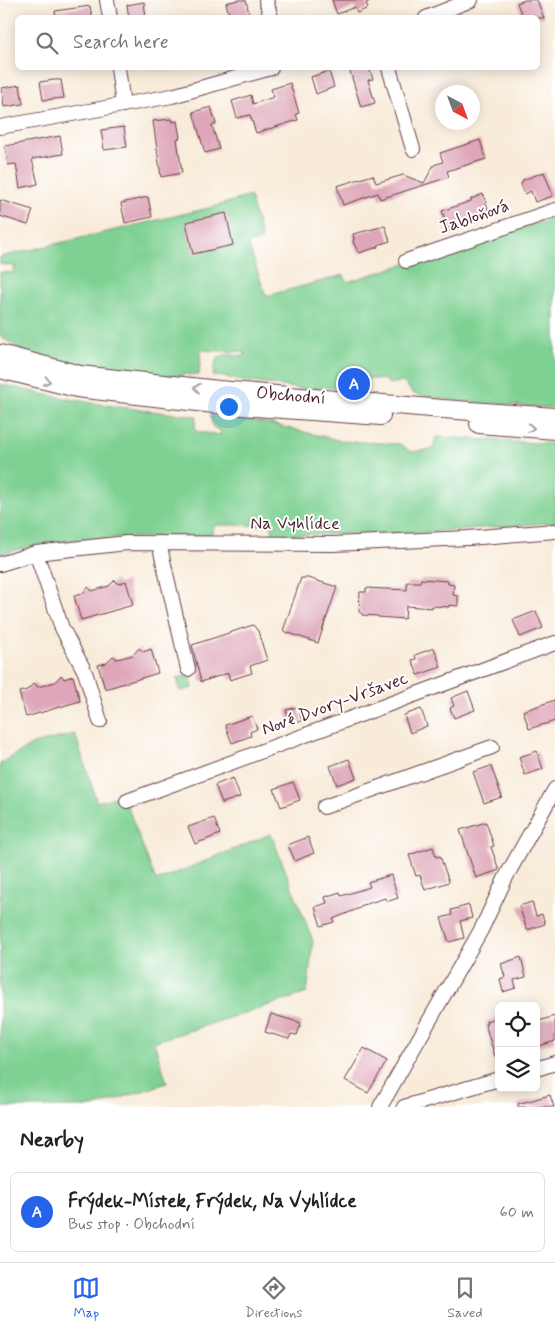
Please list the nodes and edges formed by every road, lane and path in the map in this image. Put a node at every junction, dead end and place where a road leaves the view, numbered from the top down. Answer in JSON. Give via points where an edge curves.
{"nodes":[{"id":1,"x":107,"y":0,"type":"edge"},
{"id":2,"x":266,"y":0,"type":"edge"},
{"id":3,"x":471,"y":0,"type":"edge"},
{"id":4,"x":110,"y":15,"type":"edge"},
{"id":5,"x":270,"y":15,"type":"edge"},
{"id":6,"x":434,"y":15,"type":"edge"},
{"id":7,"x":118,"y":70,"type":"edge"},
{"id":8,"x":264,"y":70,"type":"edge"},
{"id":9,"x":391,"y":70,"type":"edge"},
{"id":10,"x":124,"y":105,"type":"junction"},
{"id":11,"x":0,"y":127,"type":"edge"},
{"id":12,"x":414,"y":149,"type":"dead end"},
{"id":13,"x":555,"y":210,"type":"edge"},
{"id":14,"x":406,"y":261,"type":"dead end"},
{"id":15,"x":0,"y":341,"type":"edge"},
{"id":16,"x":0,"y":354,"type":"edge"},
{"id":17,"x":24,"y":361,"type":"junction"},
{"id":18,"x":0,"y":370,"type":"edge"},
{"id":19,"x":555,"y":417,"type":"edge"},
{"id":20,"x":555,"y":430,"type":"edge"},
{"id":21,"x":555,"y":531,"type":"edge"},
{"id":22,"x":159,"y":543,"type":"junction"},
{"id":23,"x":36,"y":553,"type":"junction"},
{"id":24,"x":0,"y":564,"type":"edge"},
{"id":25,"x":555,"y":643,"type":"edge"},
{"id":26,"x":188,"y":669,"type":"dead end"},
{"id":27,"x":100,"y":721,"type":"dead end"},
{"id":28,"x":492,"y":747,"type":"dead end"},
{"id":29,"x":555,"y":789,"type":"edge"},
{"id":30,"x":127,"y":801,"type":"dead end"},
{"id":31,"x":324,"y":807,"type":"dead end"},
{"id":32,"x":555,"y":1063,"type":"edge"},
{"id":33,"x":540,"y":1068,"type":"edge"},
{"id":34,"x":495,"y":1081,"type":"edge"},
{"id":35,"x":380,"y":1107,"type":"edge"},
{"id":36,"x":404,"y":1107,"type":"edge"}],
"edges":[{"from":1,"to":4,"type":"street"},
{"from":2,"to":5,"type":"street"},
{"from":3,"to":6,"type":"street"},
{"from":7,"to":10,"type":"street"},
{"from":8,"to":10,"type":"street","via":[[172,96]]},
{"from":9,"to":12,"type":"street"},
{"from":10,"to":11,"type":"street"},
{"from":13,"to":14,"type":"street","name":"Jabloňová"},
{"from":15,"to":17,"type":"main road"},
{"from":16,"to":17,"type":"main road","name":"Obchodní"},
{"from":19,"to":17,"type":"main road","name":"Obchodní","one_way":true,"via":[[219,390],[80,375]]},
{"from":18,"to":20,"type":"main road","name":"Obchodní","one_way":true,"via":[[77,388],[215,404]]},
{"from":21,"to":22,"type":"street","name":"Na Vyhlídce","via":[[332,544]]},
{"from":22,"to":23,"type":"street","name":"Na Vyhlídce","via":[[127,543]]},
{"from":22,"to":26,"type":"street"},
{"from":23,"to":24,"type":"street","name":"Na Vyhlídce"},
{"from":23,"to":27,"type":"street","via":[[62,628],[85,672]]},
{"from":25,"to":30,"type":"street","name":"Nové Dvory-Vršavec"},
{"from":28,"to":31,"type":"street"},
{"from":29,"to":35,"type":"street","via":[[507,875],[481,930]]},
{"from":32,"to":33,"type":"street"},
{"from":34,"to":36,"type":"street"}]}
